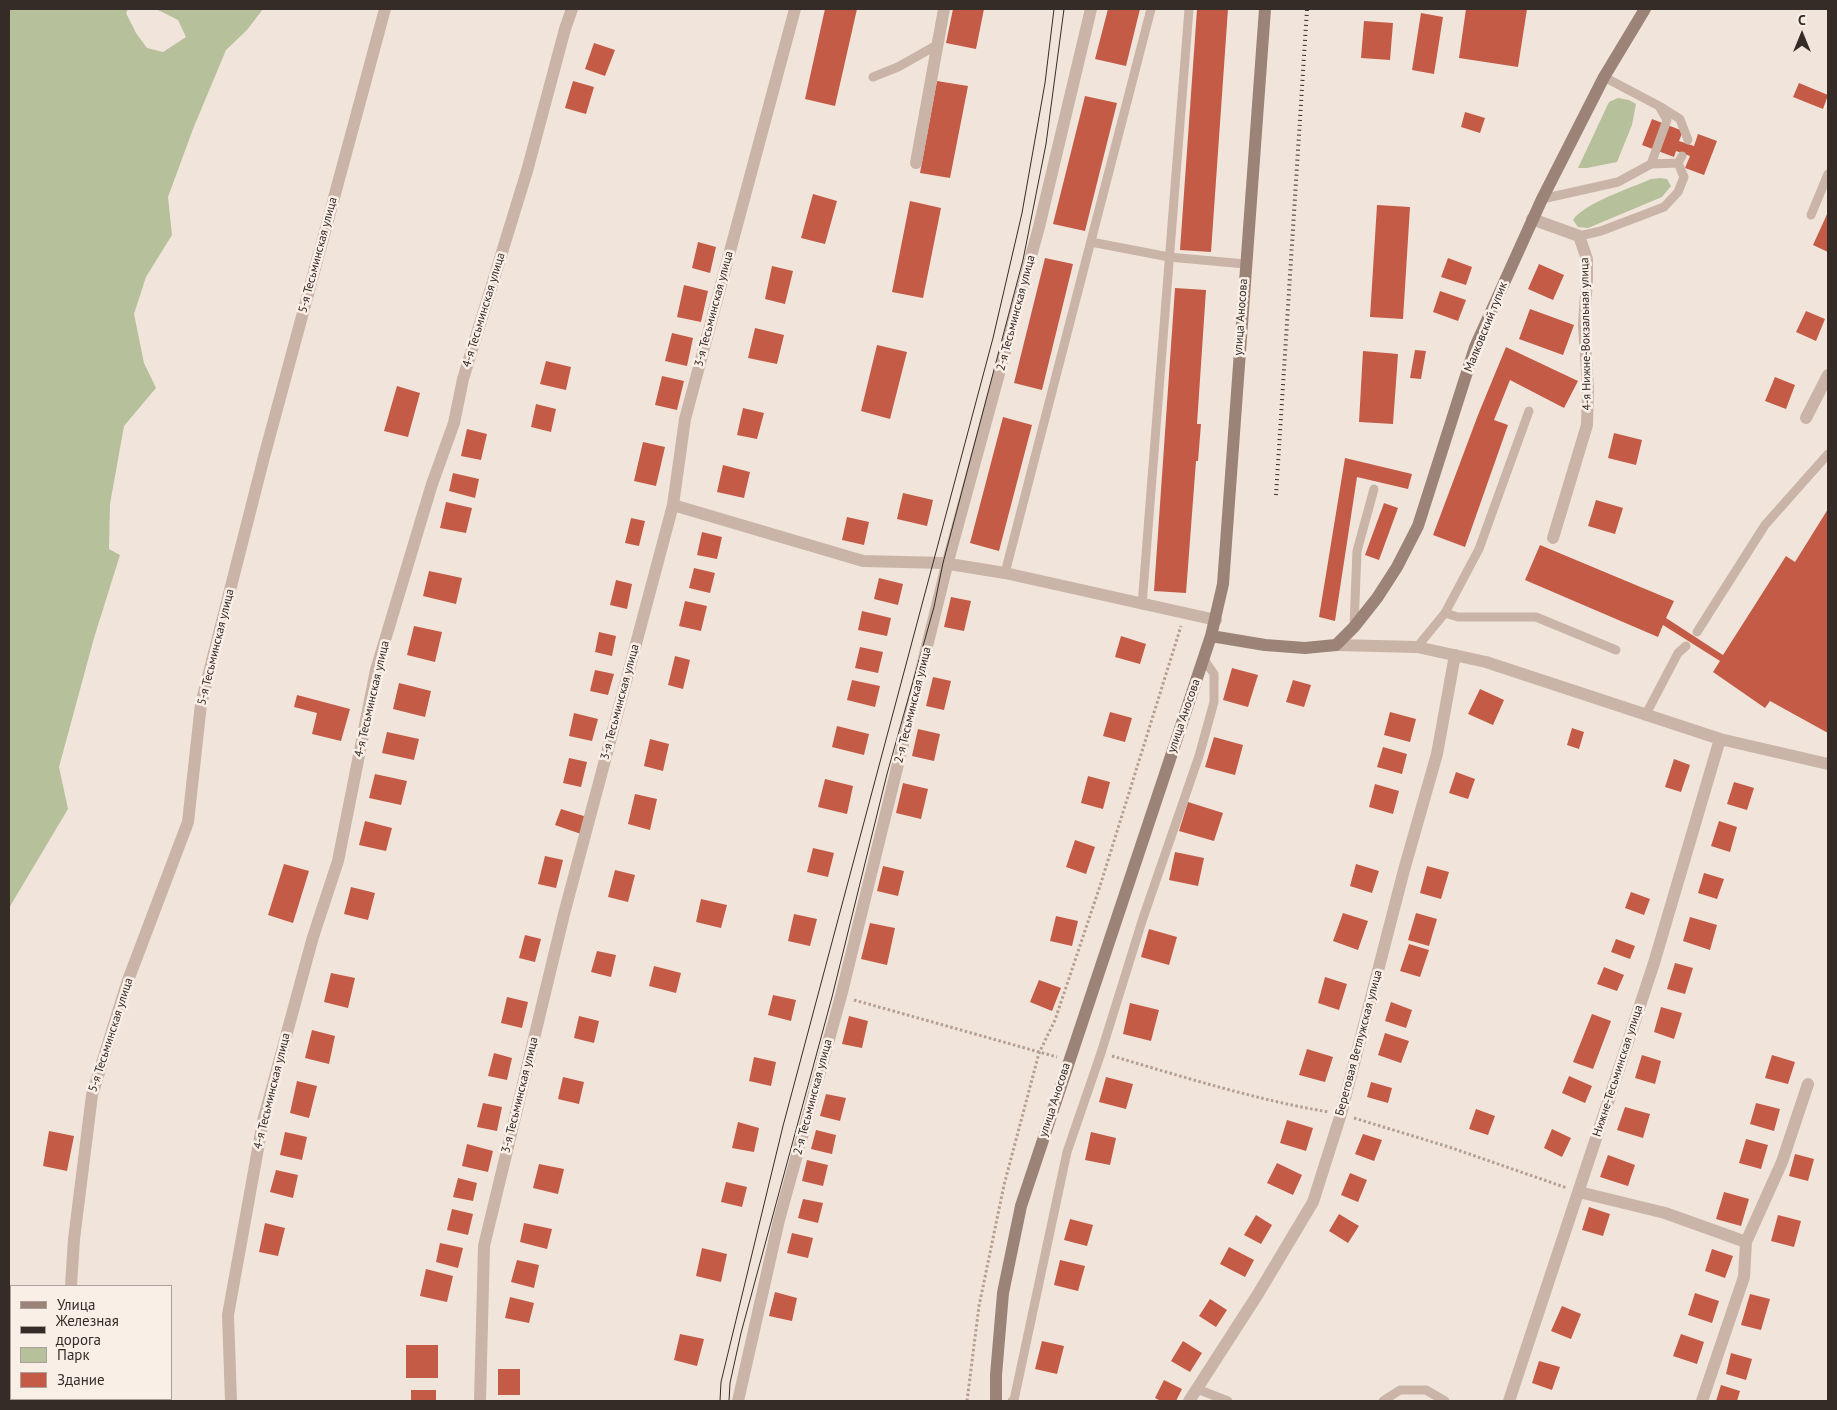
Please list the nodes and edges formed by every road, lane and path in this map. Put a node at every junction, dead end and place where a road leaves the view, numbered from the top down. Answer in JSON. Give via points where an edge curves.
{"nodes":[{"id":1,"x":385,"y":9,"type":"edge"},
{"id":2,"x":572,"y":9,"type":"edge"},
{"id":3,"x":795,"y":9,"type":"edge"},
{"id":4,"x":944,"y":9,"type":"edge"},
{"id":5,"x":1091,"y":9,"type":"edge"},
{"id":6,"x":1151,"y":9,"type":"edge"},
{"id":7,"x":1189,"y":9,"type":"edge"},
{"id":8,"x":1265,"y":9,"type":"edge"},
{"id":9,"x":1646,"y":9,"type":"edge"},
{"id":10,"x":937,"y":45,"type":"junction"},
{"id":11,"x":873,"y":77,"type":"dead end"},
{"id":12,"x":1604,"y":77,"type":"junction"},
{"id":13,"x":1660,"y":106,"type":"junction"},
{"id":14,"x":1688,"y":140,"type":"dead end"},
{"id":15,"x":916,"y":163,"type":"dead end"},
{"id":16,"x":1651,"y":164,"type":"junction"},
{"id":17,"x":1828,"y":174,"type":"edge"},
{"id":18,"x":1542,"y":199,"type":"junction"},
{"id":19,"x":1811,"y":215,"type":"dead end"},
{"id":20,"x":1532,"y":219,"type":"junction"},
{"id":21,"x":1579,"y":236,"type":"junction"},
{"id":22,"x":1091,"y":242,"type":"junction"},
{"id":23,"x":1169,"y":256,"type":"junction"},
{"id":24,"x":1245,"y":264,"type":"junction"},
{"id":25,"x":1828,"y":375,"type":"edge"},
{"id":26,"x":1529,"y":410,"type":"dead end"},
{"id":27,"x":1806,"y":418,"type":"dead end"},
{"id":28,"x":1828,"y":454,"type":"edge"},
{"id":29,"x":1374,"y":489,"type":"dead end"},
{"id":30,"x":673,"y":505,"type":"junction"},
{"id":31,"x":1553,"y":538,"type":"dead end"},
{"id":32,"x":948,"y":565,"type":"junction"},
{"id":33,"x":1005,"y":573,"type":"junction"},
{"id":34,"x":1142,"y":604,"type":"junction"},
{"id":35,"x":1185,"y":613,"type":"junction"},
{"id":36,"x":1445,"y":613,"type":"junction"},
{"id":37,"x":1216,"y":620,"type":"junction"},
{"id":38,"x":1354,"y":627,"type":"junction"},
{"id":39,"x":1698,"y":632,"type":"dead end"},
{"id":40,"x":1210,"y":636,"type":"junction"},
{"id":41,"x":1336,"y":645,"type":"junction"},
{"id":42,"x":1686,"y":646,"type":"dead end"},
{"id":43,"x":1417,"y":647,"type":"junction"},
{"id":44,"x":1616,"y":650,"type":"dead end"},
{"id":45,"x":1455,"y":655,"type":"junction"},
{"id":46,"x":1204,"y":658,"type":"junction"},
{"id":47,"x":1645,"y":716,"type":"junction"},
{"id":48,"x":1720,"y":739,"type":"junction"},
{"id":49,"x":1828,"y":764,"type":"edge"},
{"id":50,"x":841,"y":996,"type":"junction"},
{"id":51,"x":1038,"y":1053,"type":"junction"},
{"id":52,"x":1101,"y":1053,"type":"junction"},
{"id":53,"x":1068,"y":1060,"type":"junction"},
{"id":54,"x":1808,"y":1084,"type":"dead end"},
{"id":55,"x":1341,"y":1114,"type":"junction"},
{"id":56,"x":1579,"y":1192,"type":"junction"},
{"id":57,"x":1746,"y":1242,"type":"junction"},
{"id":58,"x":71,"y":1285,"type":"edge"},
{"id":59,"x":1197,"y":1389,"type":"junction"},
{"id":60,"x":231,"y":1401,"type":"edge"},
{"id":61,"x":480,"y":1401,"type":"edge"},
{"id":62,"x":738,"y":1401,"type":"edge"},
{"id":63,"x":967,"y":1401,"type":"edge"},
{"id":64,"x":996,"y":1401,"type":"edge"},
{"id":65,"x":1012,"y":1401,"type":"edge"},
{"id":66,"x":1188,"y":1401,"type":"edge"},
{"id":67,"x":1228,"y":1401,"type":"edge"},
{"id":68,"x":1383,"y":1401,"type":"edge"},
{"id":69,"x":1445,"y":1401,"type":"edge"},
{"id":70,"x":1509,"y":1401,"type":"edge"},
{"id":71,"x":1702,"y":1401,"type":"edge"}],
"edges":[{"from":1,"to":58,"type":"street","name":"5-я Тесьминская улица","via":[[266,448],[201,704],[188,822],[127,983],[92,1095]]},
{"from":2,"to":60,"type":"street","name":"4-я Тесьминская улица","via":[[463,379],[454,423],[432,484],[376,670],[338,861],[313,937],[262,1120],[228,1315]]},
{"from":3,"to":30,"type":"street","name":"3-я Тесьминская улица","via":[[686,420]]},
{"from":4,"to":10,"type":"street"},
{"from":5,"to":32,"type":"street","name":"2-я Тесьминская улица","via":[[1039,227]]},
{"from":6,"to":22,"type":"lane"},
{"from":7,"to":23,"type":"lane"},
{"from":8,"to":24,"type":"main road","name":"улица Аносова"},
{"from":9,"to":12,"type":"main road","name":"Малковский тупик"},
{"from":10,"to":11,"type":"lane"},
{"from":10,"to":15,"type":"street"},
{"from":12,"to":13,"type":"lane"},
{"from":12,"to":18,"type":"main road","name":"Малковский тупик"},
{"from":13,"to":14,"type":"lane","via":[[1680,119]]},
{"from":13,"to":16,"type":"lane","via":[[1667,120]]},
{"from":16,"to":18,"type":"lane","via":[[1618,182]]},
{"from":16,"to":21,"type":"lane","via":[[1680,159],[1684,177],[1678,192],[1664,207],[1602,231]]},
{"from":17,"to":19,"type":"lane"},
{"from":18,"to":20,"type":"main road","name":"Малковский тупик"},
{"from":20,"to":21,"type":"street"},
{"from":20,"to":38,"type":"main road","name":"Малковский тупик","via":[[1475,347],[1418,526],[1397,567]]},
{"from":21,"to":31,"type":"street","name":"4-я Нижне-Вокзальная улица","via":[[1587,259],[1584,325],[1587,425]]},
{"from":22,"to":23,"type":"lane"},
{"from":22,"to":33,"type":"lane"},
{"from":23,"to":24,"type":"lane"},
{"from":23,"to":34,"type":"lane"},
{"from":24,"to":37,"type":"main road","name":"улица Аносова","via":[[1223,584]]},
{"from":25,"to":27,"type":"street"},
{"from":26,"to":36,"type":"lane","via":[[1479,549]]},
{"from":28,"to":39,"type":"lane","via":[[1765,524]]},
{"from":29,"to":38,"type":"lane","via":[[1357,551]]},
{"from":30,"to":32,"type":"street","via":[[863,561]]},
{"from":30,"to":61,"type":"street","name":"3-я Тесьминская улица","via":[[564,914],[484,1246]]},
{"from":32,"to":33,"type":"street"},
{"from":32,"to":50,"type":"street","name":"2-я Тесьминская улица"},
{"from":33,"to":34,"type":"street"},
{"from":34,"to":35,"type":"street"},
{"from":35,"to":37,"type":"street"},
{"from":35,"to":51,"type":"path","via":[[1100,886],[1055,1020]]},
{"from":36,"to":43,"type":"lane"},
{"from":36,"to":44,"type":"lane","via":[[1458,617],[1536,617]]},
{"from":37,"to":40,"type":"main road","name":"улица Аносова"},
{"from":38,"to":41,"type":"main road","name":"Малковский тупик"},
{"from":40,"to":41,"type":"main road","via":[[1305,648]]},
{"from":40,"to":46,"type":"main road","name":"улица Аносова"},
{"from":41,"to":43,"type":"street"},
{"from":42,"to":47,"type":"lane","via":[[1678,653]]},
{"from":43,"to":45,"type":"street"},
{"from":45,"to":47,"type":"street","via":[[1486,662]]},
{"from":45,"to":55,"type":"street","name":"Береговая Ветлужская улица","via":[[1437,754]]},
{"from":46,"to":52,"type":"lane","via":[[1214,674],[1214,702]]},
{"from":46,"to":53,"type":"main road","name":"улица Аносова"},
{"from":47,"to":48,"type":"street"},
{"from":48,"to":49,"type":"street"},
{"from":48,"to":56,"type":"street","name":"Нижне-Тесьминская улица","via":[[1654,963]]},
{"from":50,"to":51,"type":"path"},
{"from":50,"to":62,"type":"street","name":"2-я Тесьминская улица","via":[[779,1220]]},
{"from":51,"to":53,"type":"path"},
{"from":51,"to":63,"type":"path","via":[[1004,1185],[978,1306]]},
{"from":52,"to":55,"type":"path","via":[[1292,1105]]},
{"from":52,"to":65,"type":"lane","via":[[1067,1152]]},
{"from":53,"to":64,"type":"main road","name":"улица Аносова","via":[[1021,1206],[1003,1293]]},
{"from":54,"to":57,"type":"street","via":[[1782,1162]]},
{"from":55,"to":56,"type":"path"},
{"from":55,"to":59,"type":"street","name":"Береговая Ветлужская улица","via":[[1313,1202]]},
{"from":56,"to":57,"type":"street","via":[[1664,1213]]},
{"from":56,"to":70,"type":"street","name":"Нижне-Тесьминская улица"},
{"from":57,"to":71,"type":"street","via":[[1744,1277]]},
{"from":59,"to":66,"type":"street","name":"Береговая Ветлужская улица"},
{"from":59,"to":67,"type":"lane"},
{"from":68,"to":69,"type":"lane","via":[[1400,1390],[1426,1390]]}]}
